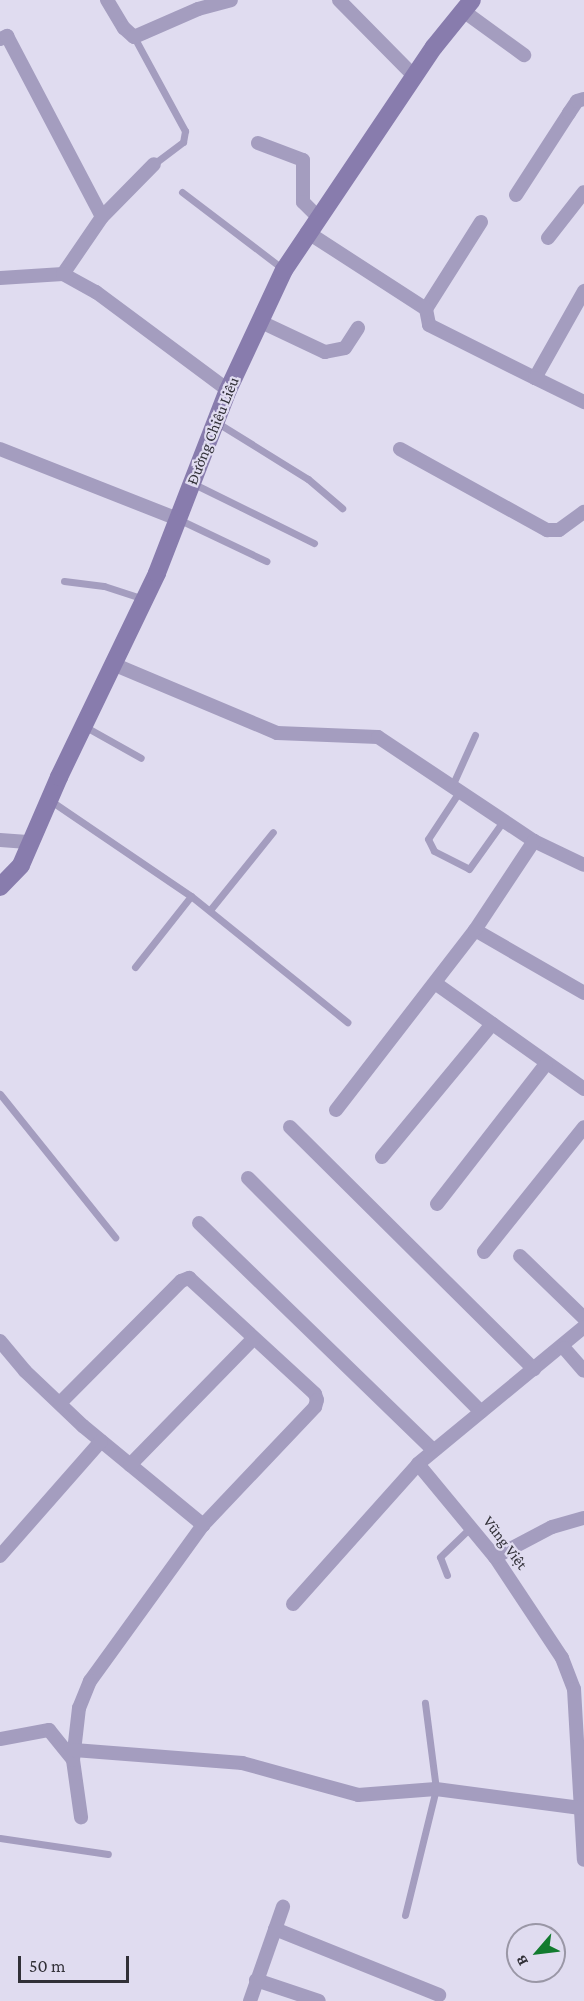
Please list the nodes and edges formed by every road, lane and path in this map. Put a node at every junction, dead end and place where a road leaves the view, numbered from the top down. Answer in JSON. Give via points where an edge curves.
{"nodes":[{"id":1,"x":231,"y":0,"type":"edge"},
{"id":2,"x":339,"y":0,"type":"edge"},
{"id":3,"x":109,"y":1,"type":"edge"},
{"id":4,"x":467,"y":5,"type":"edge"},
{"id":5,"x":134,"y":38,"type":"junction"},
{"id":6,"x":0,"y":39,"type":"edge"},
{"id":7,"x":524,"y":55,"type":"dead end"},
{"id":8,"x":414,"y":76,"type":"junction"},
{"id":9,"x":584,"y":99,"type":"edge"},
{"id":10,"x":258,"y":143,"type":"dead end"},
{"id":11,"x":154,"y":164,"type":"joint"},
{"id":12,"x":182,"y":192,"type":"dead end"},
{"id":13,"x":584,"y":192,"type":"edge"},
{"id":14,"x":516,"y":195,"type":"dead end"},
{"id":15,"x":102,"y":217,"type":"junction"},
{"id":16,"x":318,"y":217,"type":"junction"},
{"id":17,"x":481,"y":222,"type":"dead end"},
{"id":18,"x":307,"y":232,"type":"junction"},
{"id":19,"x":549,"y":238,"type":"dead end"},
{"id":20,"x":284,"y":270,"type":"junction"},
{"id":21,"x":63,"y":274,"type":"junction"},
{"id":22,"x":0,"y":278,"type":"edge"},
{"id":23,"x":584,"y":291,"type":"edge"},
{"id":24,"x":580,"y":306,"type":"edge"},
{"id":25,"x":426,"y":309,"type":"junction"},
{"id":26,"x":259,"y":321,"type":"junction"},
{"id":27,"x":358,"y":328,"type":"dead end"},
{"id":28,"x":535,"y":378,"type":"junction"},
{"id":29,"x":228,"y":390,"type":"junction"},
{"id":30,"x":584,"y":402,"type":"edge"},
{"id":31,"x":216,"y":422,"type":"junction"},
{"id":32,"x":0,"y":449,"type":"edge"},
{"id":33,"x":400,"y":449,"type":"dead end"},
{"id":34,"x":192,"y":483,"type":"junction"},
{"id":35,"x":342,"y":507,"type":"dead end"},
{"id":36,"x":584,"y":512,"type":"edge"},
{"id":37,"x":178,"y":519,"type":"junction"},
{"id":38,"x":314,"y":543,"type":"dead end"},
{"id":39,"x":266,"y":561,"type":"dead end"},
{"id":40,"x":64,"y":580,"type":"dead end"},
{"id":41,"x":144,"y":599,"type":"junction"},
{"id":42,"x":113,"y":664,"type":"junction"},
{"id":43,"x":83,"y":725,"type":"junction"},
{"id":44,"x":475,"y":735,"type":"dead end"},
{"id":45,"x":141,"y":758,"type":"dead end"},
{"id":46,"x":456,"y":788,"type":"junction"},
{"id":47,"x":50,"y":800,"type":"junction"},
{"id":48,"x":504,"y":820,"type":"junction"},
{"id":49,"x":273,"y":832,"type":"dead end"},
{"id":50,"x":0,"y":840,"type":"edge"},
{"id":51,"x":534,"y":841,"type":"junction"},
{"id":52,"x":31,"y":842,"type":"junction"},
{"id":53,"x":583,"y":862,"type":"edge"},
{"id":54,"x":0,"y":887,"type":"edge"},
{"id":55,"x":191,"y":896,"type":"junction"},
{"id":56,"x":210,"y":910,"type":"junction"},
{"id":57,"x":475,"y":930,"type":"junction"},
{"id":58,"x":135,"y":967,"type":"dead end"},
{"id":59,"x":435,"y":983,"type":"junction"},
{"id":60,"x":584,"y":993,"type":"edge"},
{"id":61,"x":347,"y":1022,"type":"dead end"},
{"id":62,"x":492,"y":1024,"type":"junction"},
{"id":63,"x":546,"y":1064,"type":"junction"},
{"id":64,"x":584,"y":1089,"type":"edge"},
{"id":65,"x":0,"y":1094,"type":"edge"},
{"id":66,"x":336,"y":1110,"type":"dead end"},
{"id":67,"x":584,"y":1126,"type":"edge"},
{"id":68,"x":290,"y":1127,"type":"dead end"},
{"id":69,"x":382,"y":1156,"type":"dead end"},
{"id":70,"x":248,"y":1178,"type":"dead end"},
{"id":71,"x":437,"y":1204,"type":"dead end"},
{"id":72,"x":199,"y":1224,"type":"dead end"},
{"id":73,"x":115,"y":1237,"type":"dead end"},
{"id":74,"x":484,"y":1252,"type":"dead end"},
{"id":75,"x":520,"y":1256,"type":"dead end"},
{"id":76,"x":584,"y":1318,"type":"edge"},
{"id":77,"x":584,"y":1327,"type":"edge"},
{"id":78,"x":254,"y":1338,"type":"junction"},
{"id":79,"x":0,"y":1341,"type":"edge"},
{"id":80,"x":564,"y":1348,"type":"junction"},
{"id":81,"x":534,"y":1369,"type":"junction"},
{"id":82,"x":584,"y":1371,"type":"edge"},
{"id":83,"x":60,"y":1403,"type":"junction"},
{"id":84,"x":481,"y":1412,"type":"junction"},
{"id":85,"x":100,"y":1441,"type":"junction"},
{"id":86,"x":432,"y":1449,"type":"junction"},
{"id":87,"x":418,"y":1464,"type":"junction"},
{"id":88,"x":130,"y":1465,"type":"junction"},
{"id":89,"x":584,"y":1518,"type":"edge"},
{"id":90,"x":203,"y":1526,"type":"junction"},
{"id":91,"x":472,"y":1526,"type":"junction"},
{"id":92,"x":0,"y":1556,"type":"edge"},
{"id":93,"x":495,"y":1557,"type":"junction"},
{"id":94,"x":447,"y":1575,"type":"dead end"},
{"id":95,"x":293,"y":1604,"type":"dead end"},
{"id":96,"x":425,"y":1703,"type":"dead end"},
{"id":97,"x":0,"y":1739,"type":"edge"},
{"id":98,"x":73,"y":1755,"type":"junction"},
{"id":99,"x":436,"y":1789,"type":"junction"},
{"id":100,"x":582,"y":1791,"type":"edge"},
{"id":101,"x":581,"y":1808,"type":"junction"},
{"id":102,"x":81,"y":1817,"type":"dead end"},
{"id":103,"x":0,"y":1838,"type":"edge"},
{"id":104,"x":108,"y":1854,"type":"dead end"},
{"id":105,"x":584,"y":1860,"type":"edge"},
{"id":106,"x":283,"y":1907,"type":"dead end"},
{"id":107,"x":405,"y":1915,"type":"dead end"},
{"id":108,"x":275,"y":1929,"type":"junction"},
{"id":109,"x":256,"y":1980,"type":"junction"},
{"id":110,"x":439,"y":1995,"type":"dead end"},
{"id":111,"x":250,"y":2001,"type":"edge"},
{"id":112,"x":319,"y":2001,"type":"edge"}],
"edges":[{"from":1,"to":5,"type":"street","via":[[198,9]]},
{"from":2,"to":8,"type":"street"},
{"from":3,"to":5,"type":"street"},
{"from":4,"to":7,"type":"street"},
{"from":4,"to":8,"type":"street","name":"Đường Chiêu Liêu"},
{"from":5,"to":11,"type":"lane","via":[[185,131],[183,142]]},
{"from":6,"to":15,"type":"street","via":[[7,36]]},
{"from":8,"to":16,"type":"street","name":"Đường Chiêu Liêu"},
{"from":9,"to":14,"type":"street","via":[[577,101],[568,113]]},
{"from":10,"to":16,"type":"street","via":[[303,160],[303,202]]},
{"from":11,"to":15,"type":"street"},
{"from":12,"to":20,"type":"lane"},
{"from":13,"to":19,"type":"street"},
{"from":15,"to":21,"type":"street"},
{"from":16,"to":18,"type":"street","name":"Đường Chiêu Liêu"},
{"from":17,"to":25,"type":"street"},
{"from":18,"to":20,"type":"street","name":"Đường Chiêu Liêu"},
{"from":18,"to":25,"type":"street"},
{"from":20,"to":26,"type":"street","name":"Đường Chiêu Liêu"},
{"from":21,"to":22,"type":"street"},
{"from":21,"to":29,"type":"street","via":[[96,292]]},
{"from":23,"to":24,"type":"street"},
{"from":24,"to":28,"type":"street"},
{"from":25,"to":28,"type":"street","via":[[429,325]]},
{"from":26,"to":27,"type":"street","via":[[325,352],[345,348]]},
{"from":26,"to":29,"type":"street","name":"Đường Chiêu Liêu"},
{"from":28,"to":30,"type":"street"},
{"from":29,"to":31,"type":"street","name":"Đường Chiêu Liêu"},
{"from":31,"to":34,"type":"street","name":"Đường Chiêu Liêu"},
{"from":31,"to":35,"type":"lane","via":[[308,479]]},
{"from":32,"to":37,"type":"street"},
{"from":33,"to":36,"type":"street","via":[[547,530],[560,530]]},
{"from":34,"to":37,"type":"street","name":"Đường Chiêu Liêu"},
{"from":34,"to":38,"type":"lane"},
{"from":37,"to":39,"type":"lane"},
{"from":37,"to":41,"type":"street","name":"Đường Chiêu Liêu"},
{"from":40,"to":41,"type":"lane","via":[[104,586]]},
{"from":41,"to":42,"type":"street","name":"Đường Chiêu Liêu"},
{"from":42,"to":43,"type":"street","name":"Đường Chiêu Liêu"},
{"from":42,"to":46,"type":"street","via":[[277,733],[378,736]]},
{"from":43,"to":45,"type":"lane"},
{"from":43,"to":47,"type":"street","name":"Đường Chiêu Liêu"},
{"from":44,"to":46,"type":"lane"},
{"from":46,"to":48,"type":"street"},
{"from":46,"to":48,"type":"lane","via":[[428,839],[434,850],[469,869]]},
{"from":47,"to":52,"type":"street","name":"Đường Chiêu Liêu"},
{"from":47,"to":55,"type":"lane"},
{"from":48,"to":51,"type":"street"},
{"from":49,"to":56,"type":"lane"},
{"from":50,"to":52,"type":"street"},
{"from":51,"to":53,"type":"street"},
{"from":51,"to":57,"type":"street"},
{"from":52,"to":54,"type":"street","name":"Đường Chiêu Liêu","via":[[21,865]]},
{"from":55,"to":56,"type":"lane"},
{"from":55,"to":58,"type":"lane"},
{"from":56,"to":61,"type":"lane"},
{"from":57,"to":59,"type":"street"},
{"from":57,"to":60,"type":"street"},
{"from":59,"to":62,"type":"street"},
{"from":59,"to":66,"type":"street"},
{"from":62,"to":63,"type":"street"},
{"from":62,"to":69,"type":"street"},
{"from":63,"to":64,"type":"street"},
{"from":63,"to":71,"type":"street"},
{"from":65,"to":73,"type":"lane"},
{"from":67,"to":74,"type":"street"},
{"from":68,"to":81,"type":"street"},
{"from":70,"to":84,"type":"street"},
{"from":72,"to":86,"type":"street"},
{"from":75,"to":76,"type":"street"},
{"from":77,"to":80,"type":"street"},
{"from":78,"to":83,"type":"street","via":[[189,1278],[181,1281]]},
{"from":78,"to":88,"type":"street"},
{"from":78,"to":90,"type":"street","via":[[315,1394],[315,1407]]},
{"from":79,"to":83,"type":"street"},
{"from":80,"to":81,"type":"street"},
{"from":80,"to":82,"type":"street"},
{"from":81,"to":84,"type":"street"},
{"from":83,"to":85,"type":"street"},
{"from":84,"to":86,"type":"street"},
{"from":85,"to":88,"type":"street"},
{"from":85,"to":92,"type":"street"},
{"from":86,"to":87,"type":"street"},
{"from":87,"to":91,"type":"street","name":"Vũng Việt"},
{"from":87,"to":95,"type":"street"},
{"from":88,"to":90,"type":"street"},
{"from":89,"to":93,"type":"street","via":[[552,1527]]},
{"from":90,"to":98,"type":"street","via":[[90,1681],[79,1708]]},
{"from":91,"to":93,"type":"street","name":"Vũng Việt"},
{"from":91,"to":94,"type":"lane","via":[[440,1557]]},
{"from":93,"to":100,"type":"street","name":"Vũng Việt","via":[[540,1621],[574,1689]]},
{"from":96,"to":99,"type":"lane"},
{"from":97,"to":98,"type":"street","via":[[49,1730]]},
{"from":98,"to":99,"type":"street","via":[[242,1763],[358,1794]]},
{"from":98,"to":102,"type":"street"},
{"from":99,"to":101,"type":"street"},
{"from":99,"to":107,"type":"lane"},
{"from":100,"to":101,"type":"street","name":"Vũng Việt"},
{"from":101,"to":105,"type":"street","name":"Vũng Việt"},
{"from":103,"to":104,"type":"lane"},
{"from":106,"to":108,"type":"street"},
{"from":108,"to":109,"type":"street"},
{"from":108,"to":110,"type":"street"},
{"from":109,"to":111,"type":"street"},
{"from":109,"to":112,"type":"street"}]}
